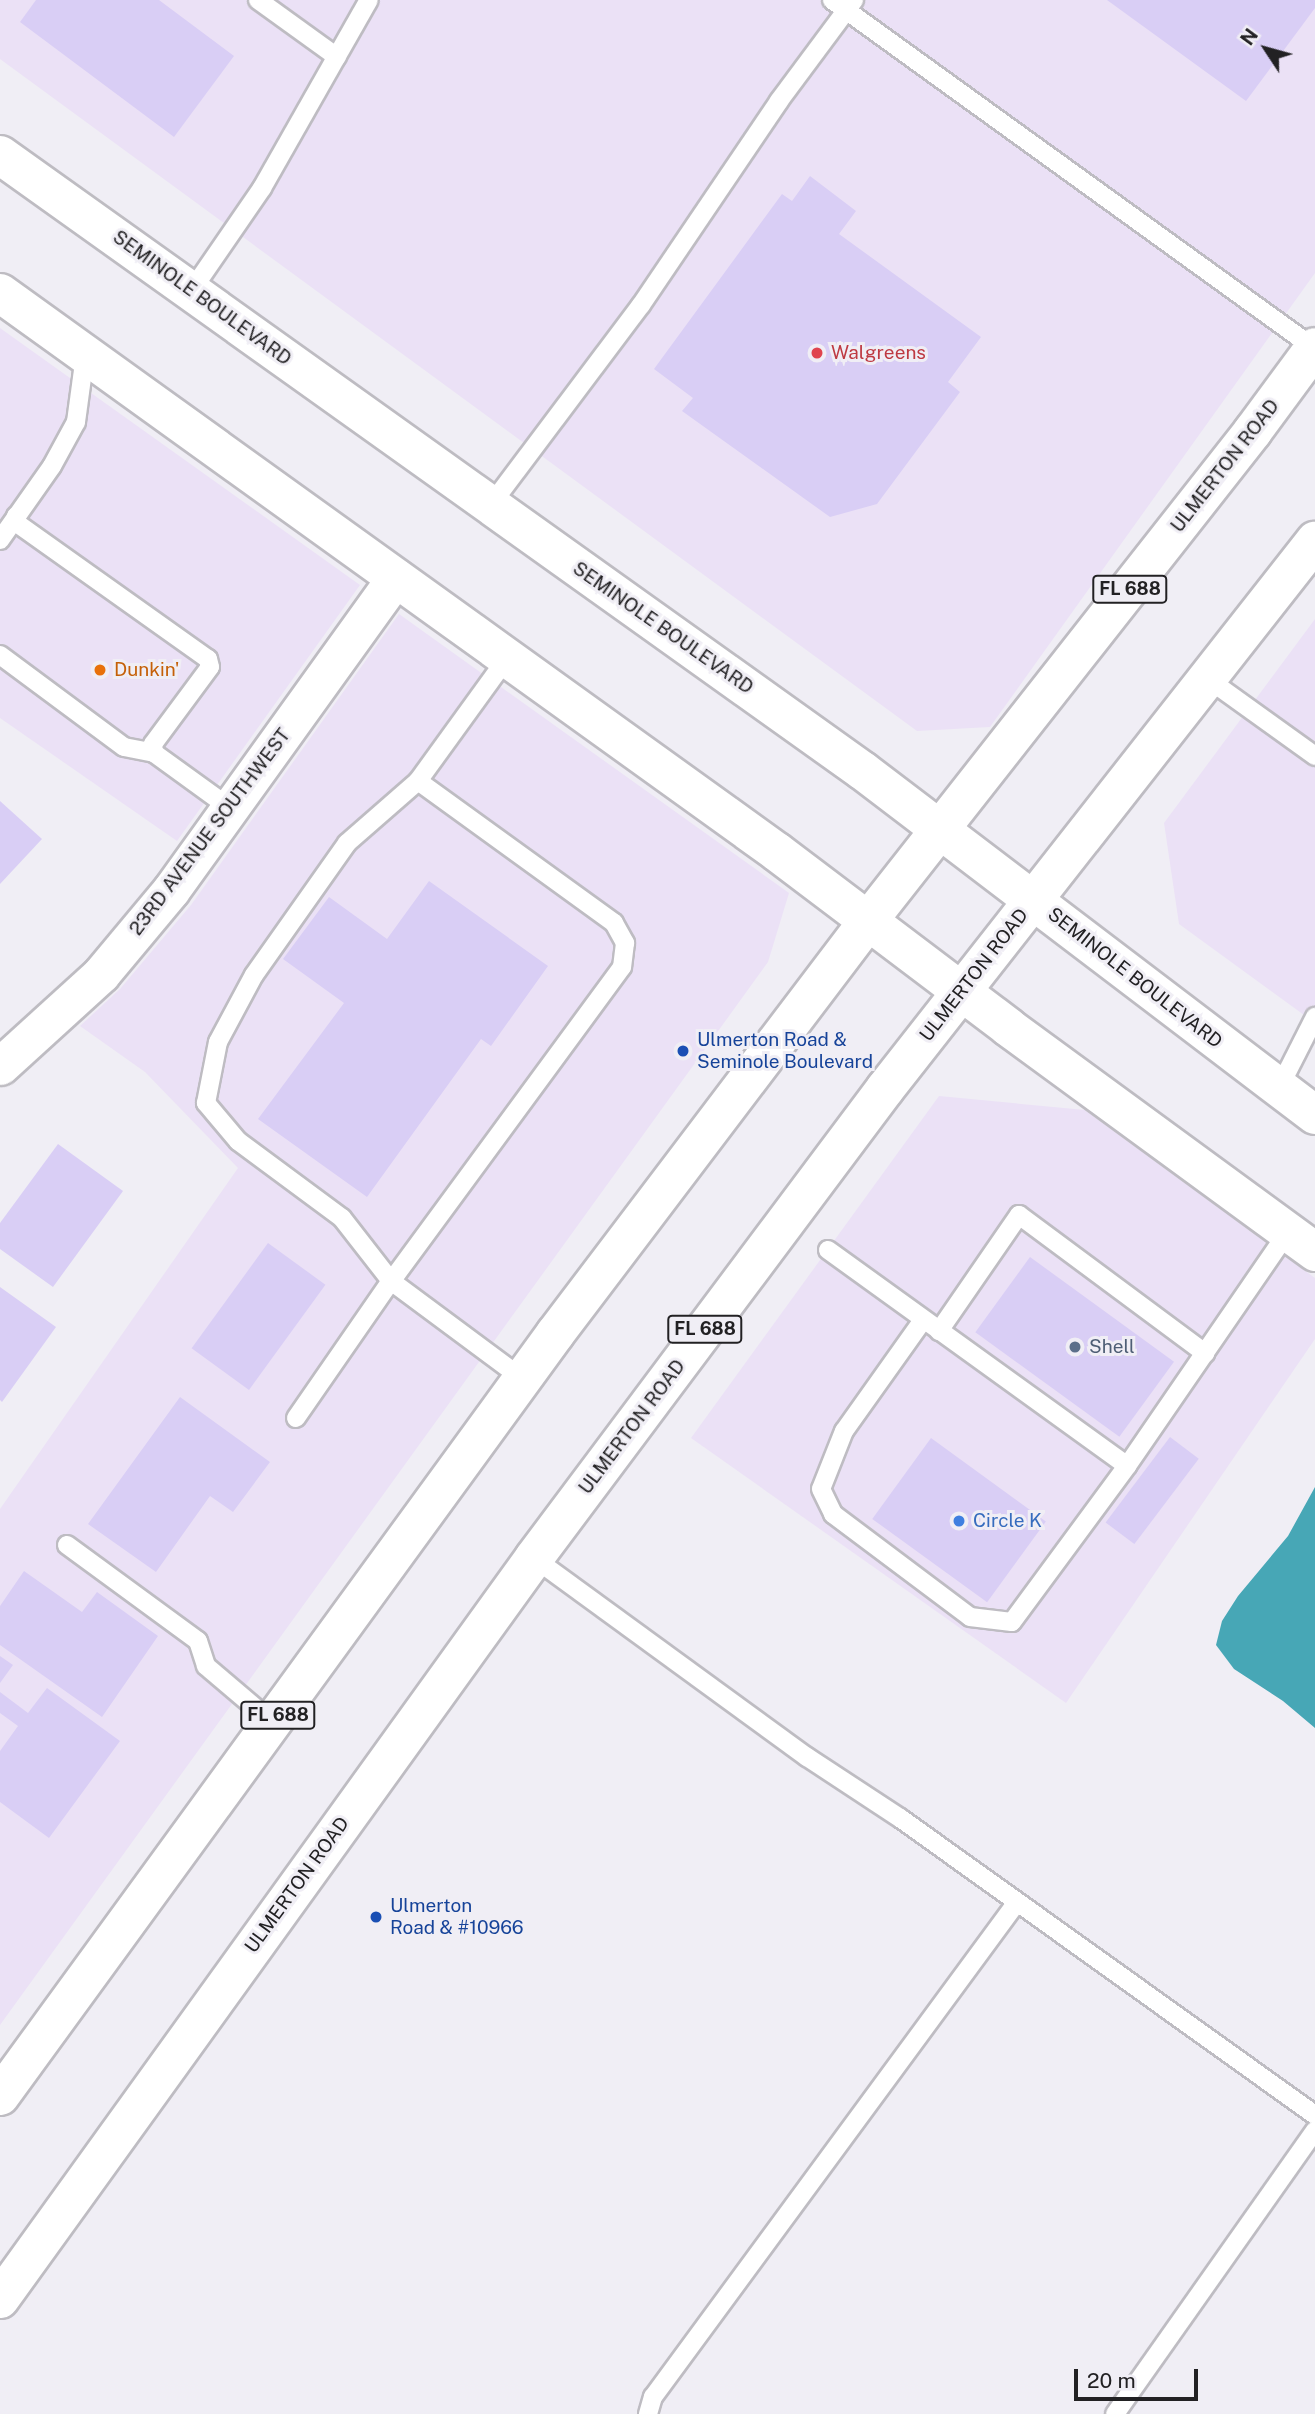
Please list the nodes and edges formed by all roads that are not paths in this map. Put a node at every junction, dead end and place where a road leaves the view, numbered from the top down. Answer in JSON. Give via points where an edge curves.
{"nodes":[{"id":1,"x":258,"y":0,"type":"edge"},
{"id":2,"x":369,"y":0,"type":"edge"},
{"id":3,"x":844,"y":4,"type":"edge"},
{"id":4,"x":337,"y":57,"type":"junction"},
{"id":5,"x":0,"y":155,"type":"edge"},
{"id":6,"x":192,"y":290,"type":"junction"},
{"id":7,"x":0,"y":293,"type":"edge"},
{"id":8,"x":1315,"y":347,"type":"edge"},
{"id":9,"x":85,"y":355,"type":"junction"},
{"id":10,"x":490,"y":506,"type":"junction"},
{"id":11,"x":16,"y":516,"type":"junction"},
{"id":12,"x":0,"y":540,"type":"edge"},
{"id":13,"x":1315,"y":541,"type":"edge"},
{"id":14,"x":396,"y":577,"type":"junction"},
{"id":15,"x":0,"y":656,"type":"edge"},
{"id":16,"x":507,"y":658,"type":"junction"},
{"id":17,"x":1208,"y":679,"type":"junction"},
{"id":18,"x":154,"y":753,"type":"junction"},
{"id":19,"x":1315,"y":756,"type":"edge"},
{"id":20,"x":418,"y":781,"type":"junction"},
{"id":21,"x":230,"y":808,"type":"junction"},
{"id":22,"x":941,"y":828,"type":"junction"},
{"id":23,"x":1033,"y":899,"type":"junction"},
{"id":24,"x":868,"y":921,"type":"junction"},
{"id":25,"x":960,"y":991,"type":"junction"},
{"id":26,"x":1315,"y":1017,"type":"edge"},
{"id":27,"x":0,"y":1066,"type":"edge"},
{"id":28,"x":1279,"y":1088,"type":"junction"},
{"id":29,"x":1315,"y":1115,"type":"edge"},
{"id":30,"x":1301,"y":1242,"type":"edge"},
{"id":31,"x":828,"y":1250,"type":"dead end"},
{"id":32,"x":391,"y":1281,"type":"junction"},
{"id":33,"x":923,"y":1320,"type":"junction"},
{"id":34,"x":939,"y":1331,"type":"junction"},
{"id":35,"x":1205,"y":1353,"type":"junction"},
{"id":36,"x":523,"y":1378,"type":"junction"},
{"id":37,"x":296,"y":1418,"type":"dead end"},
{"id":38,"x":1127,"y":1466,"type":"junction"},
{"id":39,"x":67,"y":1545,"type":"dead end"},
{"id":40,"x":534,"y":1558,"type":"junction"},
{"id":41,"x":272,"y":1722,"type":"junction"},
{"id":42,"x":1017,"y":1902,"type":"junction"},
{"id":43,"x":8,"y":2084,"type":"edge"},
{"id":44,"x":1315,"y":2115,"type":"edge"},
{"id":45,"x":0,"y":2117,"type":"edge"},
{"id":46,"x":1315,"y":2131,"type":"edge"},
{"id":47,"x":0,"y":2299,"type":"edge"},
{"id":48,"x":648,"y":2414,"type":"edge"},
{"id":49,"x":1115,"y":2414,"type":"edge"}],
"edges":[{"from":1,"to":4,"type":"lane"},
{"from":2,"to":4,"type":"lane"},
{"from":3,"to":8,"type":"lane"},
{"from":3,"to":10,"type":"lane","via":[[641,305]]},
{"from":4,"to":6,"type":"lane","via":[[262,188]]},
{"from":5,"to":6,"type":"main road","name":"SEMINOLE BOULEVARD"},
{"from":6,"to":10,"type":"main road","name":"SEMINOLE BOULEVARD"},
{"from":7,"to":9,"type":"main road"},
{"from":8,"to":22,"type":"main road","name":"ULMERTON ROAD","number":"FL 688"},
{"from":9,"to":11,"type":"lane","via":[[76,422]]},
{"from":9,"to":14,"type":"main road"},
{"from":10,"to":22,"type":"main road","name":"SEMINOLE BOULEVARD"},
{"from":11,"to":12,"type":"lane"},
{"from":11,"to":18,"type":"lane","via":[[18,524],[208,659],[210,667],[153,744]]},
{"from":13,"to":17,"type":"main road","name":"ULMERTON ROAD","number":"FL 688"},
{"from":14,"to":16,"type":"main road"},
{"from":14,"to":21,"type":"street","name":"23RD AVENUE SOUTHWEST"},
{"from":15,"to":18,"type":"lane","via":[[124,747]]},
{"from":16,"to":20,"type":"lane"},
{"from":16,"to":24,"type":"main road"},
{"from":17,"to":19,"type":"lane"},
{"from":17,"to":23,"type":"main road","name":"ULMERTON ROAD","number":"FL 688"},
{"from":18,"to":21,"type":"lane"},
{"from":20,"to":32,"type":"lane","via":[[347,843],[254,975],[218,1042],[206,1103],[239,1141],[342,1218]]},
{"from":20,"to":32,"type":"lane","via":[[614,923],[625,943],[622,967]]},
{"from":21,"to":27,"type":"street","name":"23RD AVENUE SOUTHWEST","via":[[171,890],[101,974]]},
{"from":22,"to":23,"type":"main road","name":"SEMINOLE BOULEVARD"},
{"from":22,"to":24,"type":"main road","name":"ULMERTON ROAD","number":"FL 688"},
{"from":23,"to":25,"type":"main road","name":"ULMERTON ROAD","number":"FL 688"},
{"from":23,"to":28,"type":"main road","name":"SEMINOLE BOULEVARD"},
{"from":24,"to":25,"type":"main road"},
{"from":24,"to":36,"type":"main road","name":"ULMERTON ROAD","number":"FL 688"},
{"from":25,"to":30,"type":"main road"},
{"from":25,"to":40,"type":"main road","name":"ULMERTON ROAD","number":"FL 688"},
{"from":26,"to":28,"type":"lane"},
{"from":28,"to":29,"type":"main road","name":"SEMINOLE BOULEVARD"},
{"from":30,"to":35,"type":"lane"},
{"from":31,"to":33,"type":"lane"},
{"from":32,"to":36,"type":"lane"},
{"from":32,"to":37,"type":"lane"},
{"from":33,"to":34,"type":"lane"},
{"from":33,"to":38,"type":"lane","via":[[844,1431],[821,1489],[833,1514],[970,1617],[1012,1622]]},
{"from":34,"to":35,"type":"lane","via":[[1019,1215]]},
{"from":34,"to":38,"type":"lane"},
{"from":35,"to":38,"type":"lane"},
{"from":36,"to":41,"type":"main road","name":"ULMERTON ROAD","number":"FL 688"},
{"from":39,"to":41,"type":"lane","via":[[198,1640],[206,1666]]},
{"from":40,"to":42,"type":"lane"},
{"from":40,"to":47,"type":"main road","name":"ULMERTON ROAD","number":"FL 688"},
{"from":41,"to":43,"type":"main road","name":"ULMERTON ROAD","number":"FL 688"},
{"from":42,"to":44,"type":"lane"},
{"from":42,"to":48,"type":"lane","via":[[653,2398]]},
{"from":43,"to":45,"type":"main road","name":"ULMERTON ROAD"},
{"from":46,"to":49,"type":"lane"}]}
